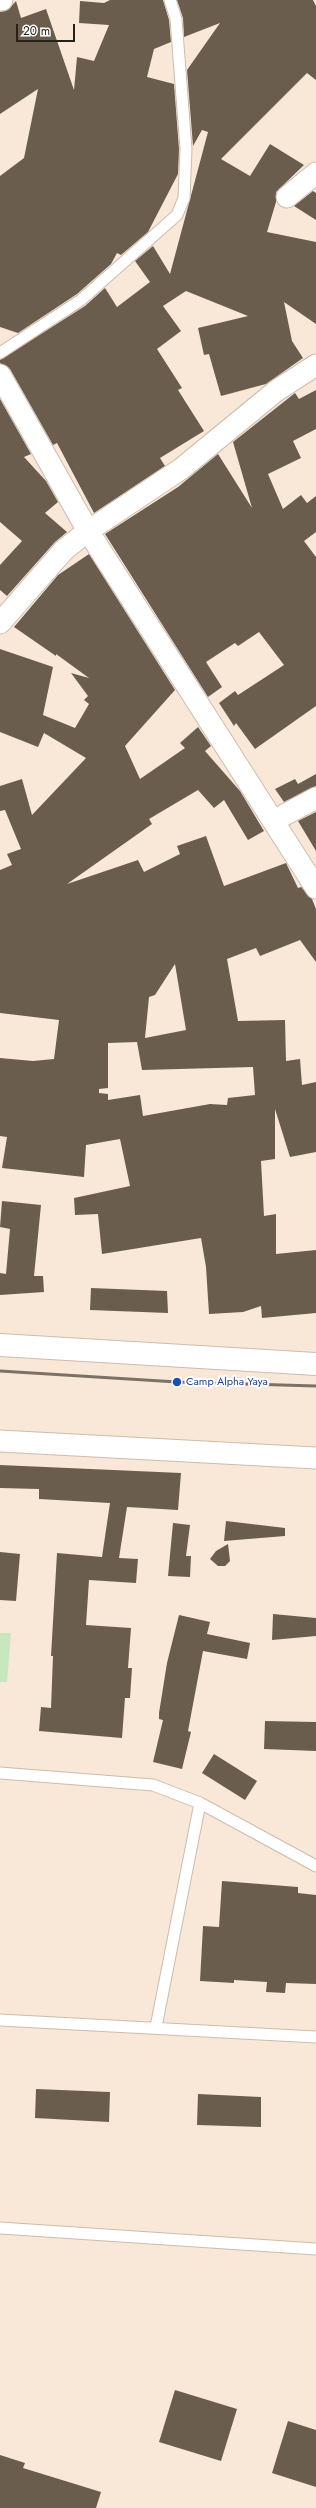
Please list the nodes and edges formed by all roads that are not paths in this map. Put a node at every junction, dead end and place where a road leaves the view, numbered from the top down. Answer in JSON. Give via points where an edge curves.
{"nodes":[{"id":1,"x":170,"y":0,"type":"edge"},
{"id":2,"x":316,"y":173,"type":"edge"},
{"id":3,"x":287,"y":197,"type":"dead end"},
{"id":4,"x":0,"y":354,"type":"edge"},
{"id":5,"x":316,"y":365,"type":"edge"},
{"id":6,"x":0,"y":375,"type":"edge"},
{"id":7,"x":88,"y":531,"type":"junction"},
{"id":8,"x":0,"y":623,"type":"edge"},
{"id":9,"x":316,"y":798,"type":"edge"},
{"id":10,"x":273,"y":821,"type":"junction"},
{"id":11,"x":316,"y":888,"type":"edge"},
{"id":12,"x":0,"y":1345,"type":"edge"},
{"id":13,"x":316,"y":1364,"type":"edge"},
{"id":14,"x":0,"y":1441,"type":"edge"},
{"id":15,"x":316,"y":1458,"type":"edge"},
{"id":16,"x":0,"y":1773,"type":"edge"},
{"id":17,"x":200,"y":1803,"type":"junction"},
{"id":18,"x":316,"y":1866,"type":"edge"},
{"id":19,"x":0,"y":2020,"type":"edge"},
{"id":20,"x":156,"y":2027,"type":"junction"},
{"id":21,"x":316,"y":2037,"type":"edge"},
{"id":22,"x":0,"y":2228,"type":"edge"},
{"id":23,"x":316,"y":2249,"type":"edge"}],
"edges":[{"from":1,"to":4,"type":"lane","via":[[176,19],[186,149],[184,198],[177,215],[81,300]]},
{"from":2,"to":3,"type":"street"},
{"from":5,"to":7,"type":"street","via":[[276,391],[181,469]]},
{"from":6,"to":7,"type":"street"},
{"from":7,"to":8,"type":"street","via":[[64,550]]},
{"from":7,"to":10,"type":"street"},
{"from":9,"to":10,"type":"street"},
{"from":10,"to":11,"type":"street"},
{"from":12,"to":13,"type":"street"},
{"from":14,"to":15,"type":"street"},
{"from":16,"to":17,"type":"lane","via":[[153,1785]]},
{"from":17,"to":18,"type":"lane"},
{"from":17,"to":20,"type":"lane"},
{"from":19,"to":20,"type":"lane"},
{"from":20,"to":21,"type":"lane"},
{"from":22,"to":23,"type":"lane"}]}
